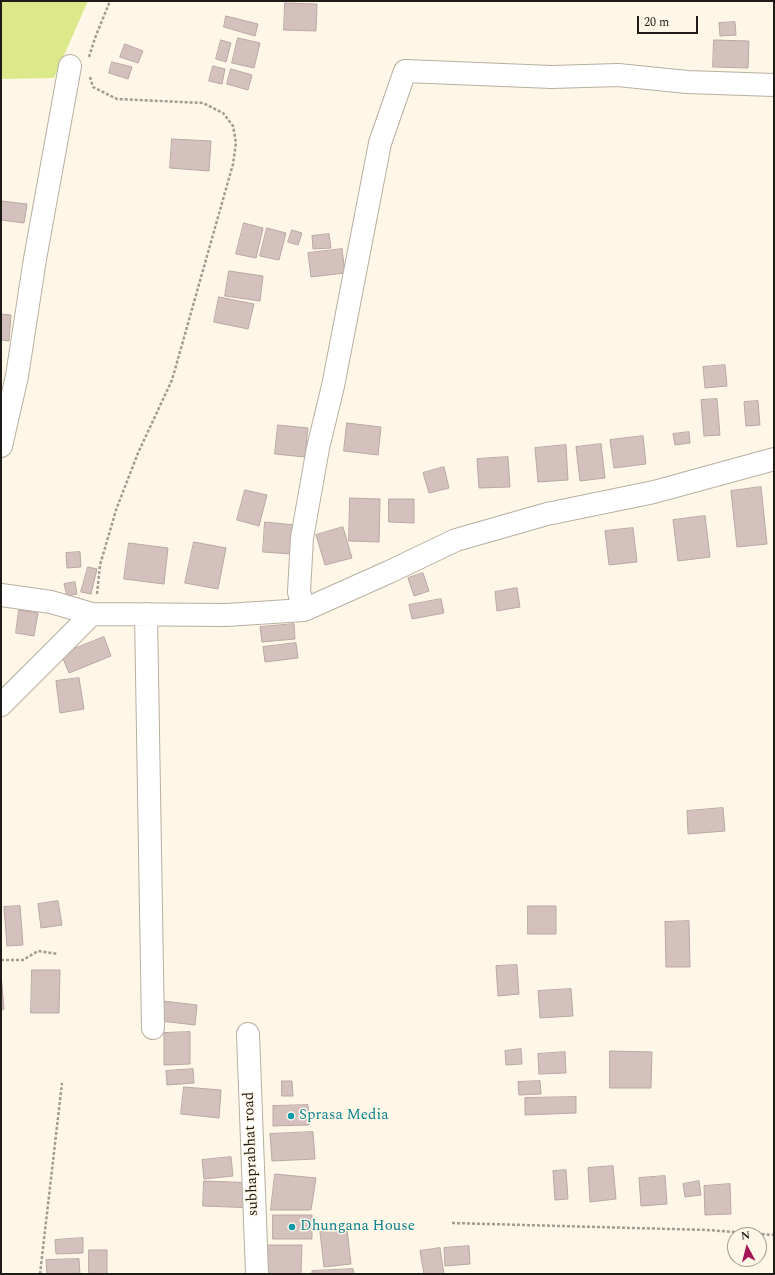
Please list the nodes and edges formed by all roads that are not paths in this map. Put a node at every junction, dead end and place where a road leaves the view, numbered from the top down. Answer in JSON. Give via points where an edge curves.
{"nodes":[{"id":1,"x":82,"y":66,"type":"road end"},
{"id":2,"x":774,"y":85,"type":"edge"},
{"id":3,"x":1,"y":446,"type":"edge"},
{"id":4,"x":774,"y":458,"type":"edge"},
{"id":5,"x":1,"y":595,"type":"edge"},
{"id":6,"x":304,"y":610,"type":"junction"},
{"id":7,"x":92,"y":614,"type":"junction"},
{"id":8,"x":146,"y":614,"type":"junction"},
{"id":9,"x":1,"y":705,"type":"edge"},
{"id":10,"x":153,"y":1028,"type":"dead end"},
{"id":11,"x":248,"y":1034,"type":"dead end"},
{"id":12,"x":257,"y":1274,"type":"edge"}],
"edges":[{"from":1,"to":3,"type":"street","via":[[35,259],[17,376]]},
{"from":2,"to":6,"type":"street","via":[[688,82],[618,75],[552,77],[405,72],[380,143],[333,386],[318,448],[302,538],[299,592]]},
{"from":4,"to":6,"type":"street","via":[[654,492],[547,514],[456,540]]},
{"from":5,"to":7,"type":"street","via":[[51,602]]},
{"from":6,"to":8,"type":"street","via":[[226,615]]},
{"from":7,"to":8,"type":"street"},
{"from":7,"to":9,"type":"street"},
{"from":8,"to":10,"type":"street"},
{"from":11,"to":12,"type":"street","name":"subhaprabhat road"}]}
